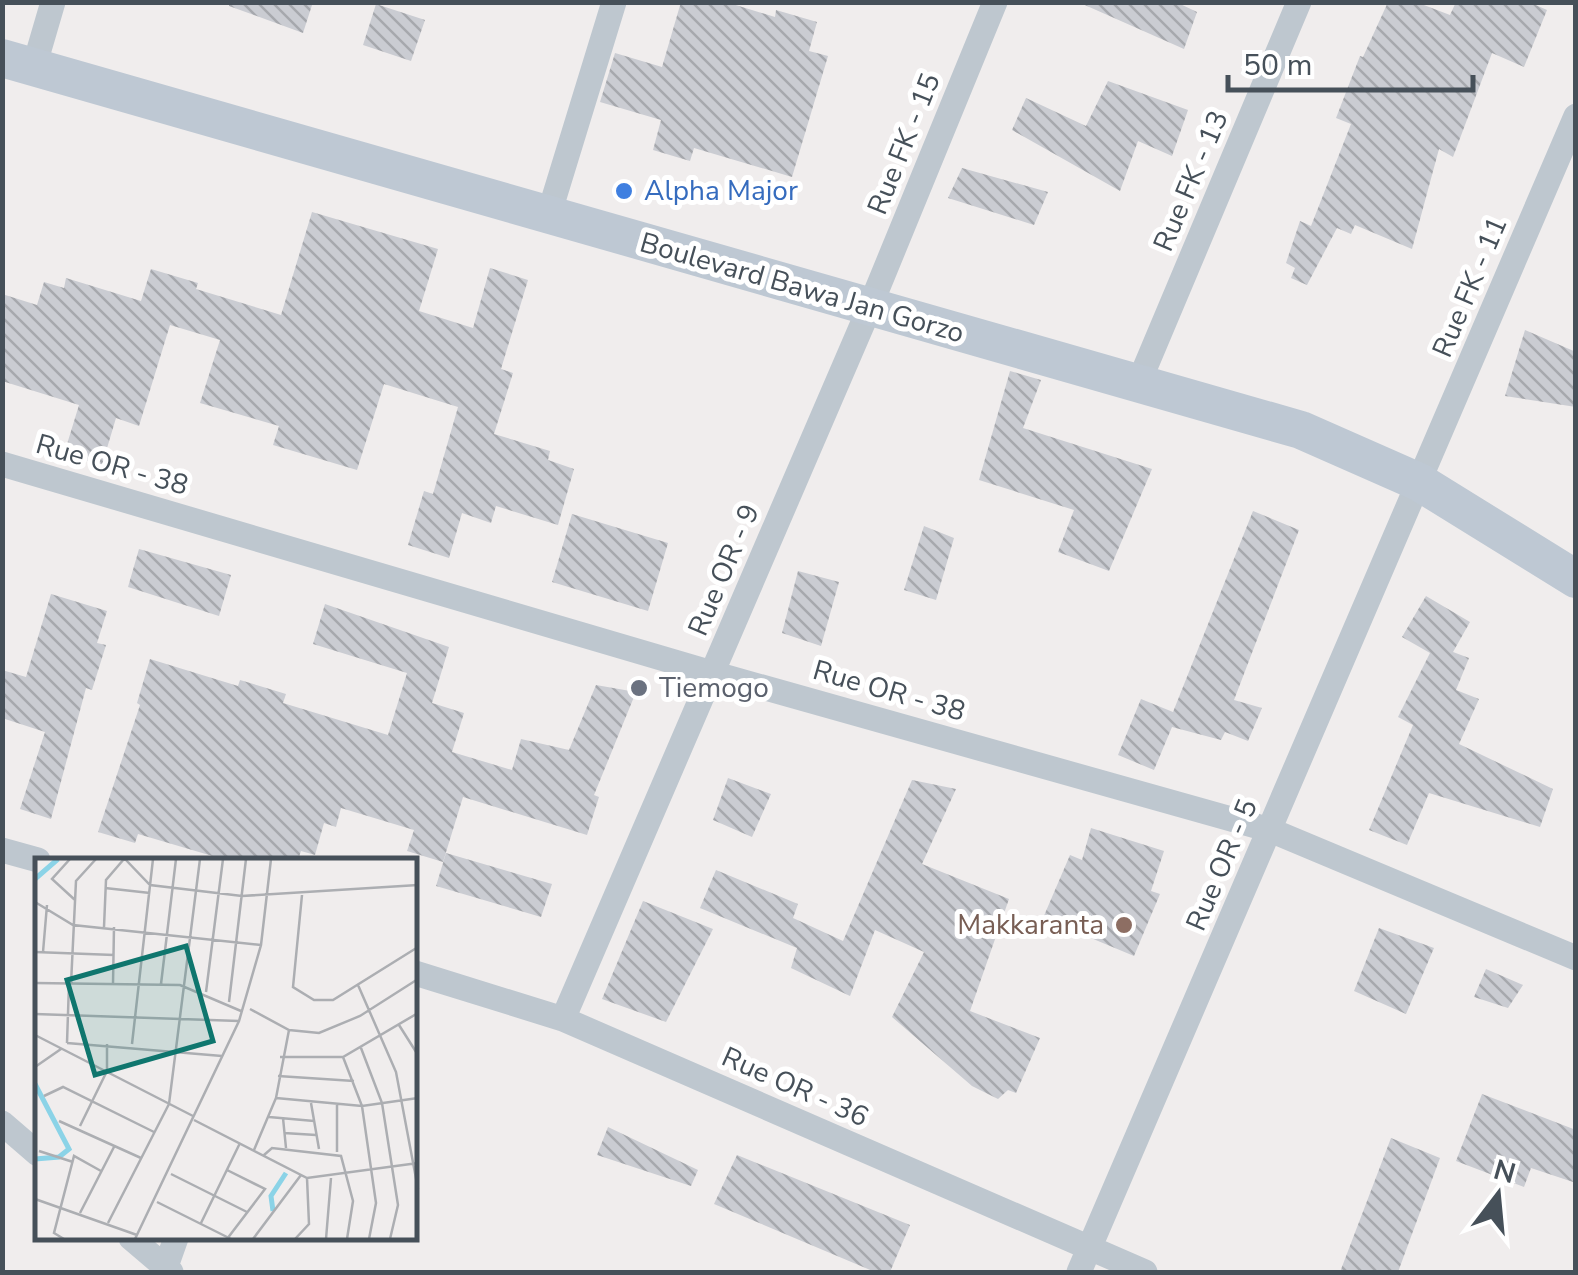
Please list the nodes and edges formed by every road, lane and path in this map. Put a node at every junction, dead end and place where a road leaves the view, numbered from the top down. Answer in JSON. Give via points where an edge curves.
{"nodes":[{"id":1,"x":53,"y":2,"type":"edge"},
{"id":2,"x":614,"y":2,"type":"edge"},
{"id":3,"x":995,"y":2,"type":"edge"},
{"id":4,"x":1299,"y":2,"type":"edge"},
{"id":5,"x":11,"y":62,"type":"edge"},
{"id":6,"x":1576,"y":116,"type":"edge"},
{"id":7,"x":549,"y":214,"type":"junction"},
{"id":8,"x":869,"y":309,"type":"junction"},
{"id":9,"x":1139,"y":382,"type":"junction"},
{"id":10,"x":2,"y":464,"type":"edge"},
{"id":11,"x":1419,"y":482,"type":"junction"},
{"id":12,"x":1576,"y":579,"type":"edge"},
{"id":13,"x":712,"y":673,"type":"junction"},
{"id":14,"x":1270,"y":830,"type":"junction"},
{"id":15,"x":2,"y":850,"type":"edge"},
{"id":16,"x":35,"y":859,"type":"edge"},
{"id":17,"x":1576,"y":958,"type":"edge"},
{"id":18,"x":418,"y":974,"type":"edge"},
{"id":19,"x":563,"y":1019,"type":"junction"},
{"id":20,"x":2,"y":1123,"type":"edge"},
{"id":21,"x":35,"y":1151,"type":"edge"},
{"id":22,"x":134,"y":1240,"type":"edge"},
{"id":23,"x":175,"y":1240,"type":"edge"},
{"id":24,"x":1084,"y":1260,"type":"edge"},
{"id":25,"x":167,"y":1271,"type":"edge"},
{"id":26,"x":1145,"y":1272,"type":"edge"}],
"edges":[{"from":1,"to":5,"type":"street"},
{"from":2,"to":7,"type":"street"},
{"from":3,"to":8,"type":"street","name":"Rue FK - 15"},
{"from":4,"to":9,"type":"street","name":"Rue FK - 13"},
{"from":5,"to":7,"type":"main road","name":"Boulevard Bawa Jan Gorzo"},
{"from":6,"to":11,"type":"street","name":"Rue FK - 11"},
{"from":7,"to":8,"type":"main road","name":"Boulevard Bawa Jan Gorzo"},
{"from":8,"to":9,"type":"main road","name":"Boulevard Bawa Jan Gorzo"},
{"from":8,"to":13,"type":"street","name":"Rue OR - 9"},
{"from":9,"to":11,"type":"main road","name":"Boulevard Bawa Jan Gorzo","via":[[1301,430]]},
{"from":10,"to":13,"type":"street","name":"Rue OR - 38"},
{"from":11,"to":12,"type":"main road","name":"Boulevard Bawa Jan Gorzo"},
{"from":11,"to":14,"type":"street","name":"Rue OR - 5"},
{"from":13,"to":14,"type":"street","name":"Rue OR - 38"},
{"from":13,"to":19,"type":"street","name":"Rue OR - 9"},
{"from":14,"to":17,"type":"street","name":"Rue OR - 38"},
{"from":14,"to":24,"type":"street","name":"Rue OR - 5"},
{"from":15,"to":16,"type":"street"},
{"from":18,"to":19,"type":"street","name":"Rue OR - 36"},
{"from":19,"to":24,"type":"street","name":"Rue OR - 36"},
{"from":20,"to":21,"type":"street"},
{"from":22,"to":25,"type":"street"},
{"from":23,"to":25,"type":"street"},
{"from":24,"to":26,"type":"street","name":"Rue OR - 36"}]}
